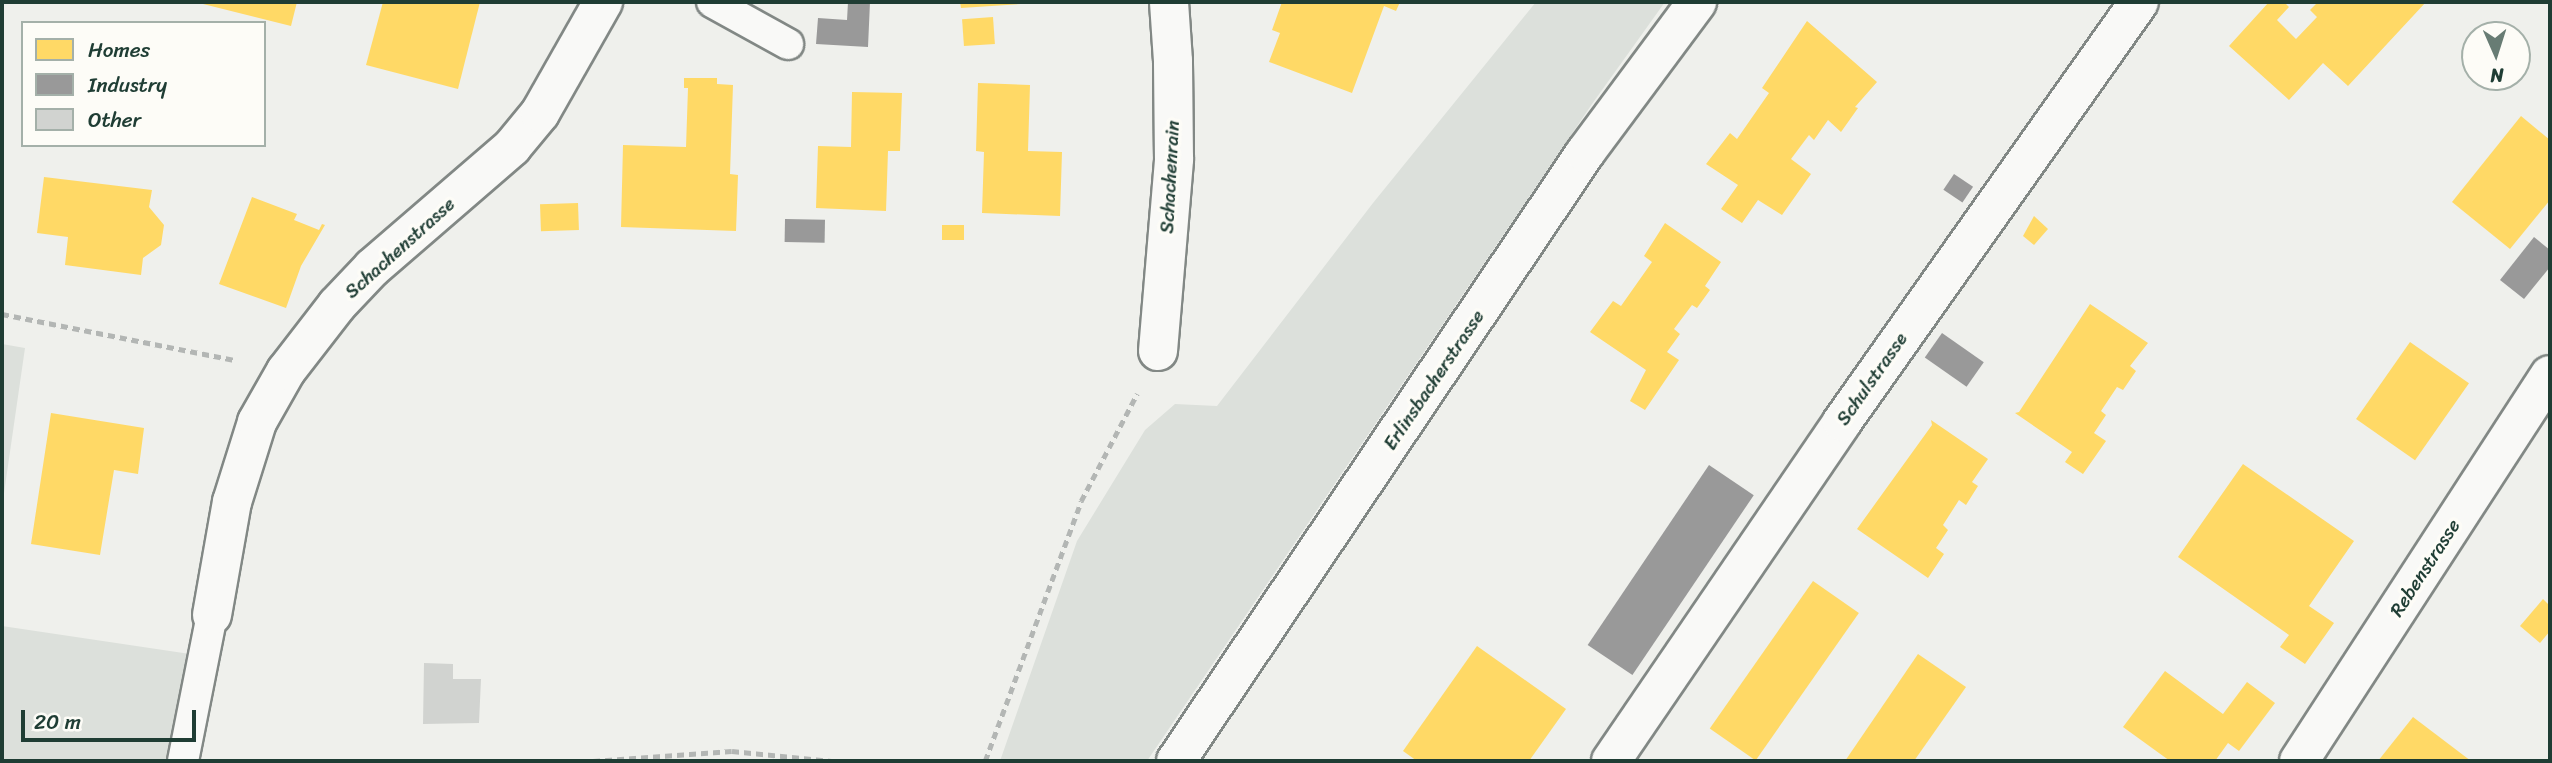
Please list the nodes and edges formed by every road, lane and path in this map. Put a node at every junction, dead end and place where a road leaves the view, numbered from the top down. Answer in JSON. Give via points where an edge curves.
{"nodes":[{"id":1,"x":603,"y":2,"type":"edge"},
{"id":2,"x":712,"y":2,"type":"edge"},
{"id":3,"x":1169,"y":2,"type":"edge"},
{"id":4,"x":1697,"y":2,"type":"edge"},
{"id":5,"x":2139,"y":2,"type":"edge"},
{"id":6,"x":788,"y":44,"type":"dead end"},
{"id":7,"x":2,"y":314,"type":"edge"},
{"id":8,"x":1158,"y":351,"type":"joint"},
{"id":9,"x":286,"y":371,"type":"junction"},
{"id":10,"x":2550,"y":375,"type":"edge"},
{"id":11,"x":212,"y":615,"type":"joint"},
{"id":12,"x":183,"y":761,"type":"edge"},
{"id":13,"x":593,"y":761,"type":"edge"},
{"id":14,"x":831,"y":761,"type":"edge"},
{"id":15,"x":985,"y":761,"type":"edge"},
{"id":16,"x":1176,"y":761,"type":"edge"},
{"id":17,"x":1611,"y":761,"type":"edge"},
{"id":18,"x":2300,"y":761,"type":"edge"}],
"edges":[{"from":1,"to":9,"type":"street","name":"Schachenstrasse","via":[[540,113],[512,147],[372,268]]},
{"from":2,"to":6,"type":"lane"},
{"from":3,"to":8,"type":"street","name":"Schachenrain","via":[[1174,159]]},
{"from":4,"to":16,"type":"street","name":"Erlinsbacherstrasse","via":[[1585,153]]},
{"from":5,"to":17,"type":"street","name":"Schulstrasse","via":[[1842,422]]},
{"from":7,"to":9,"type":"path"},
{"from":8,"to":15,"type":"path","via":[[1081,501]]},
{"from":9,"to":11,"type":"street","name":"Schachenstrasse","via":[[257,422],[232,502]]},
{"from":10,"to":18,"type":"street","name":"Rebenstrasse"},
{"from":11,"to":12,"type":"lane","name":"Schachenstrasse"},
{"from":13,"to":14,"type":"path","via":[[733,751]]}]}
